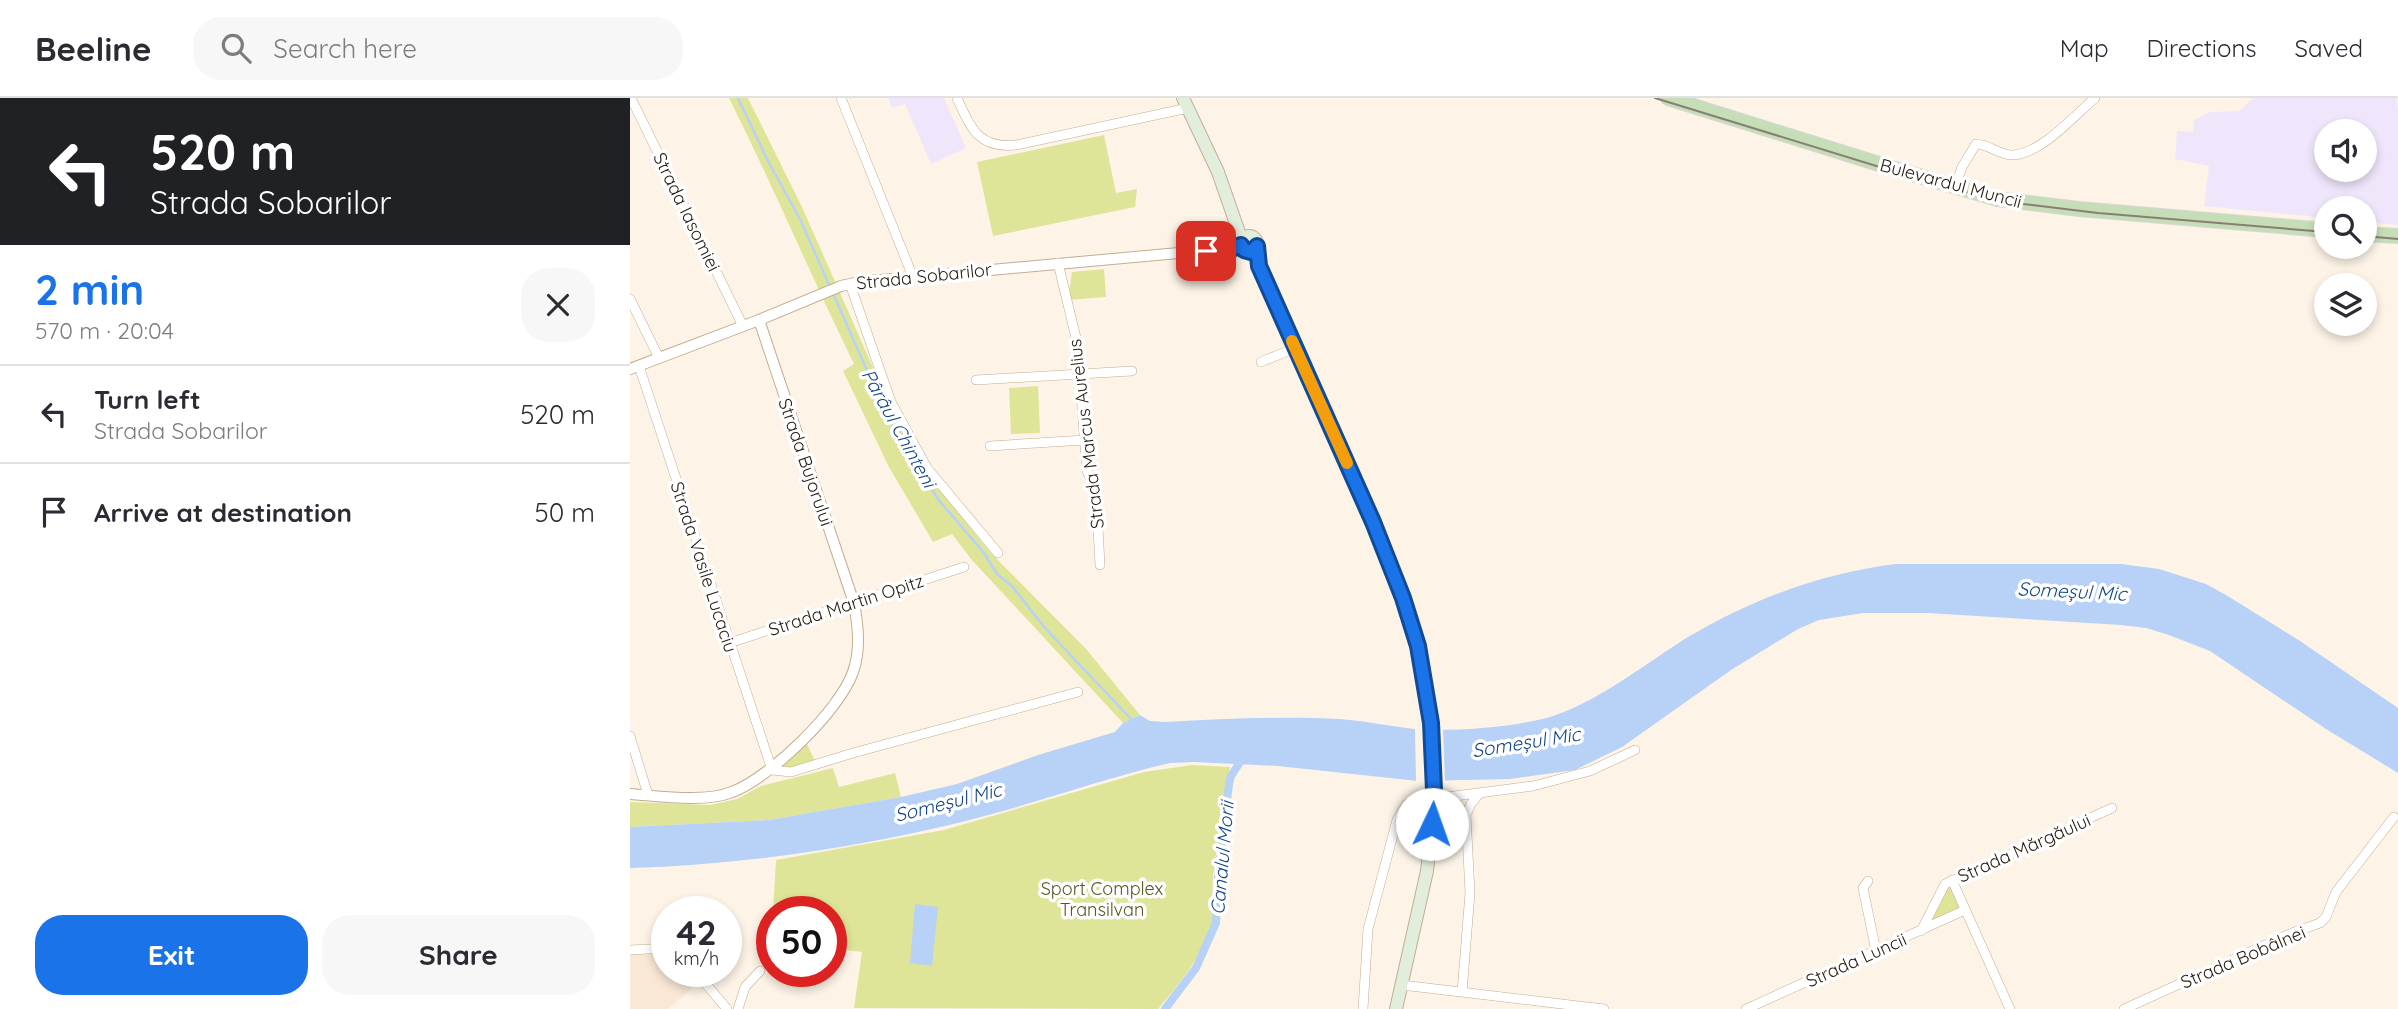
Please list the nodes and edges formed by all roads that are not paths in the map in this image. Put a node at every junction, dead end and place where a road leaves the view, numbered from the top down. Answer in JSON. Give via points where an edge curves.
{"nodes":[{"id":1,"x":631,"y":98,"type":"edge"},
{"id":2,"x":841,"y":98,"type":"edge"},
{"id":3,"x":957,"y":98,"type":"edge"},
{"id":4,"x":1668,"y":98,"type":"edge"},
{"id":5,"x":2077,"y":98,"type":"edge"},
{"id":6,"x":2093,"y":100,"type":"edge"},
{"id":7,"x":1186,"y":103,"type":"edge"},
{"id":8,"x":1955,"y":187,"type":"junction"},
{"id":9,"x":2314,"y":229,"type":"edge"},
{"id":10,"x":2377,"y":234,"type":"edge"},
{"id":11,"x":2398,"y":236,"type":"edge"},
{"id":12,"x":1245,"y":246,"type":"junction"},
{"id":13,"x":1058,"y":264,"type":"junction"},
{"id":14,"x":913,"y":277,"type":"junction"},
{"id":15,"x":845,"y":285,"type":"junction"},
{"id":16,"x":630,"y":299,"type":"edge"},
{"id":17,"x":759,"y":320,"type":"junction"},
{"id":18,"x":743,"y":326,"type":"junction"},
{"id":19,"x":1295,"y":348,"type":"junction"},
{"id":20,"x":659,"y":358,"type":"junction"},
{"id":21,"x":1261,"y":362,"type":"dead end"},
{"id":22,"x":635,"y":367,"type":"edge"},
{"id":23,"x":1132,"y":371,"type":"dead end"},
{"id":24,"x":1080,"y":374,"type":"junction"},
{"id":25,"x":976,"y":380,"type":"dead end"},
{"id":26,"x":1085,"y":440,"type":"junction"},
{"id":27,"x":990,"y":446,"type":"dead end"},
{"id":28,"x":998,"y":553,"type":"dead end"},
{"id":29,"x":1100,"y":565,"type":"dead end"},
{"id":30,"x":964,"y":568,"type":"dead end"},
{"id":31,"x":854,"y":603,"type":"junction"},
{"id":32,"x":729,"y":643,"type":"junction"},
{"id":33,"x":1078,"y":692,"type":"dead end"},
{"id":34,"x":630,"y":736,"type":"edge"},
{"id":35,"x":1634,"y":750,"type":"dead end"},
{"id":36,"x":770,"y":768,"type":"junction"},
{"id":37,"x":630,"y":794,"type":"edge"},
{"id":38,"x":1479,"y":794,"type":"junction"},
{"id":39,"x":648,"y":796,"type":"junction"},
{"id":40,"x":1448,"y":797,"type":"junction"},
{"id":41,"x":2112,"y":808,"type":"dead end"},
{"id":42,"x":1466,"y":815,"type":"junction"},
{"id":43,"x":2394,"y":817,"type":"dead end"},
{"id":44,"x":1952,"y":880,"type":"junction"},
{"id":45,"x":1868,"y":881,"type":"dead end"},
{"id":46,"x":1965,"y":910,"type":"junction"},
{"id":47,"x":1922,"y":931,"type":"junction"},
{"id":48,"x":651,"y":949,"type":"edge"},
{"id":49,"x":630,"y":950,"type":"edge"},
{"id":50,"x":1876,"y":951,"type":"junction"},
{"id":51,"x":756,"y":975,"type":"edge"},
{"id":52,"x":1402,"y":985,"type":"junction"},
{"id":53,"x":708,"y":987,"type":"edge"},
{"id":54,"x":1462,"y":992,"type":"junction"},
{"id":55,"x":727,"y":1009,"type":"edge"},
{"id":56,"x":738,"y":1009,"type":"edge"},
{"id":57,"x":1363,"y":1009,"type":"edge"},
{"id":58,"x":1396,"y":1009,"type":"edge"},
{"id":59,"x":1604,"y":1009,"type":"edge"},
{"id":60,"x":1746,"y":1009,"type":"edge"},
{"id":61,"x":2010,"y":1009,"type":"edge"},
{"id":62,"x":2124,"y":1009,"type":"edge"}],
"edges":[{"from":1,"to":18,"type":"street","name":"Strada Iasomiei"},
{"from":2,"to":14,"type":"street"},
{"from":3,"to":7,"type":"street","via":[[979,137],[1001,146]]},
{"from":4,"to":8,"type":"main road","name":"Bulevardul Muncii"},
{"from":5,"to":6,"type":"street"},
{"from":6,"to":8,"type":"street","via":[[2053,135],[2017,155],[1976,144]]},
{"from":7,"to":12,"type":"main road"},
{"from":8,"to":9,"type":"main road","name":"Bulevardul Muncii","via":[[2031,204]]},
{"from":10,"to":11,"type":"main road"},
{"from":12,"to":13,"type":"street","name":"Strada Sobarilor"},
{"from":12,"to":19,"type":"main road","via":[[1258,264]]},
{"from":13,"to":14,"type":"street","name":"Strada Sobarilor"},
{"from":13,"to":24,"type":"street","name":"Strada Marcus Aurelius"},
{"from":14,"to":15,"type":"street","name":"Strada Sobarilor"},
{"from":15,"to":17,"type":"street","name":"Strada Sobarilor"},
{"from":15,"to":28,"type":"street","via":[[891,402],[927,468]]},
{"from":16,"to":20,"type":"street"},
{"from":17,"to":18,"type":"street","name":"Strada Sobarilor"},
{"from":17,"to":31,"type":"street","name":"Strada Bujorului"},
{"from":18,"to":20,"type":"street","name":"Strada Sobarilor"},
{"from":19,"to":21,"type":"street"},
{"from":19,"to":52,"type":"main road","bridge":true,"via":[[1394,575],[1418,646],[1431,723],[1432,824],[1427,871]]},
{"from":20,"to":22,"type":"street","name":"Strada Sobarilor"},
{"from":22,"to":32,"type":"street","name":"Strada Vasile Lucaciu"},
{"from":23,"to":24,"type":"street"},
{"from":24,"to":25,"type":"street"},
{"from":24,"to":26,"type":"street","name":"Strada Marcus Aurelius"},
{"from":26,"to":27,"type":"street"},
{"from":26,"to":29,"type":"street","name":"Strada Marcus Aurelius","via":[[1087,471],[1096,491]]},
{"from":30,"to":31,"type":"street","name":"Strada Martin Opitz"},
{"from":31,"to":32,"type":"street","name":"Strada Martin Opitz"},
{"from":31,"to":36,"type":"street","name":"Strada Bujorului","via":[[857,653],[846,689],[816,727]]},
{"from":32,"to":36,"type":"street","name":"Strada Vasile Lucaciu"},
{"from":33,"to":36,"type":"street","via":[[791,772]]},
{"from":34,"to":39,"type":"street"},
{"from":35,"to":38,"type":"street","via":[[1575,776]]},
{"from":36,"to":39,"type":"street","name":"Strada Bujorului","via":[[732,792],[710,797]]},
{"from":37,"to":39,"type":"street","name":"Strada Bujorului"},
{"from":38,"to":40,"type":"street"},
{"from":38,"to":42,"type":"street"},
{"from":40,"to":42,"type":"street"},
{"from":40,"to":57,"type":"street","via":[[1411,802],[1396,820],[1368,929]]},
{"from":41,"to":44,"type":"street","name":"Strada Mărgăului"},
{"from":42,"to":54,"type":"street","via":[[1469,902]]},
{"from":43,"to":62,"type":"street","name":"Strada Bobâlnei","via":[[2336,892],[2320,923]]},
{"from":44,"to":46,"type":"street"},
{"from":44,"to":47,"type":"street","name":"Strada Mărgăului","via":[[1941,890]]},
{"from":45,"to":50,"type":"street","via":[[1863,888]]},
{"from":46,"to":47,"type":"street","name":"Strada Luncii"},
{"from":46,"to":61,"type":"street"},
{"from":47,"to":50,"type":"street","name":"Strada Luncii"},
{"from":48,"to":49,"type":"street"},
{"from":50,"to":60,"type":"street","name":"Strada Luncii"},
{"from":51,"to":56,"type":"street","via":[[745,987]]},
{"from":52,"to":54,"type":"street"},
{"from":52,"to":58,"type":"main road"},
{"from":53,"to":55,"type":"street"},
{"from":54,"to":59,"type":"street"}]}
